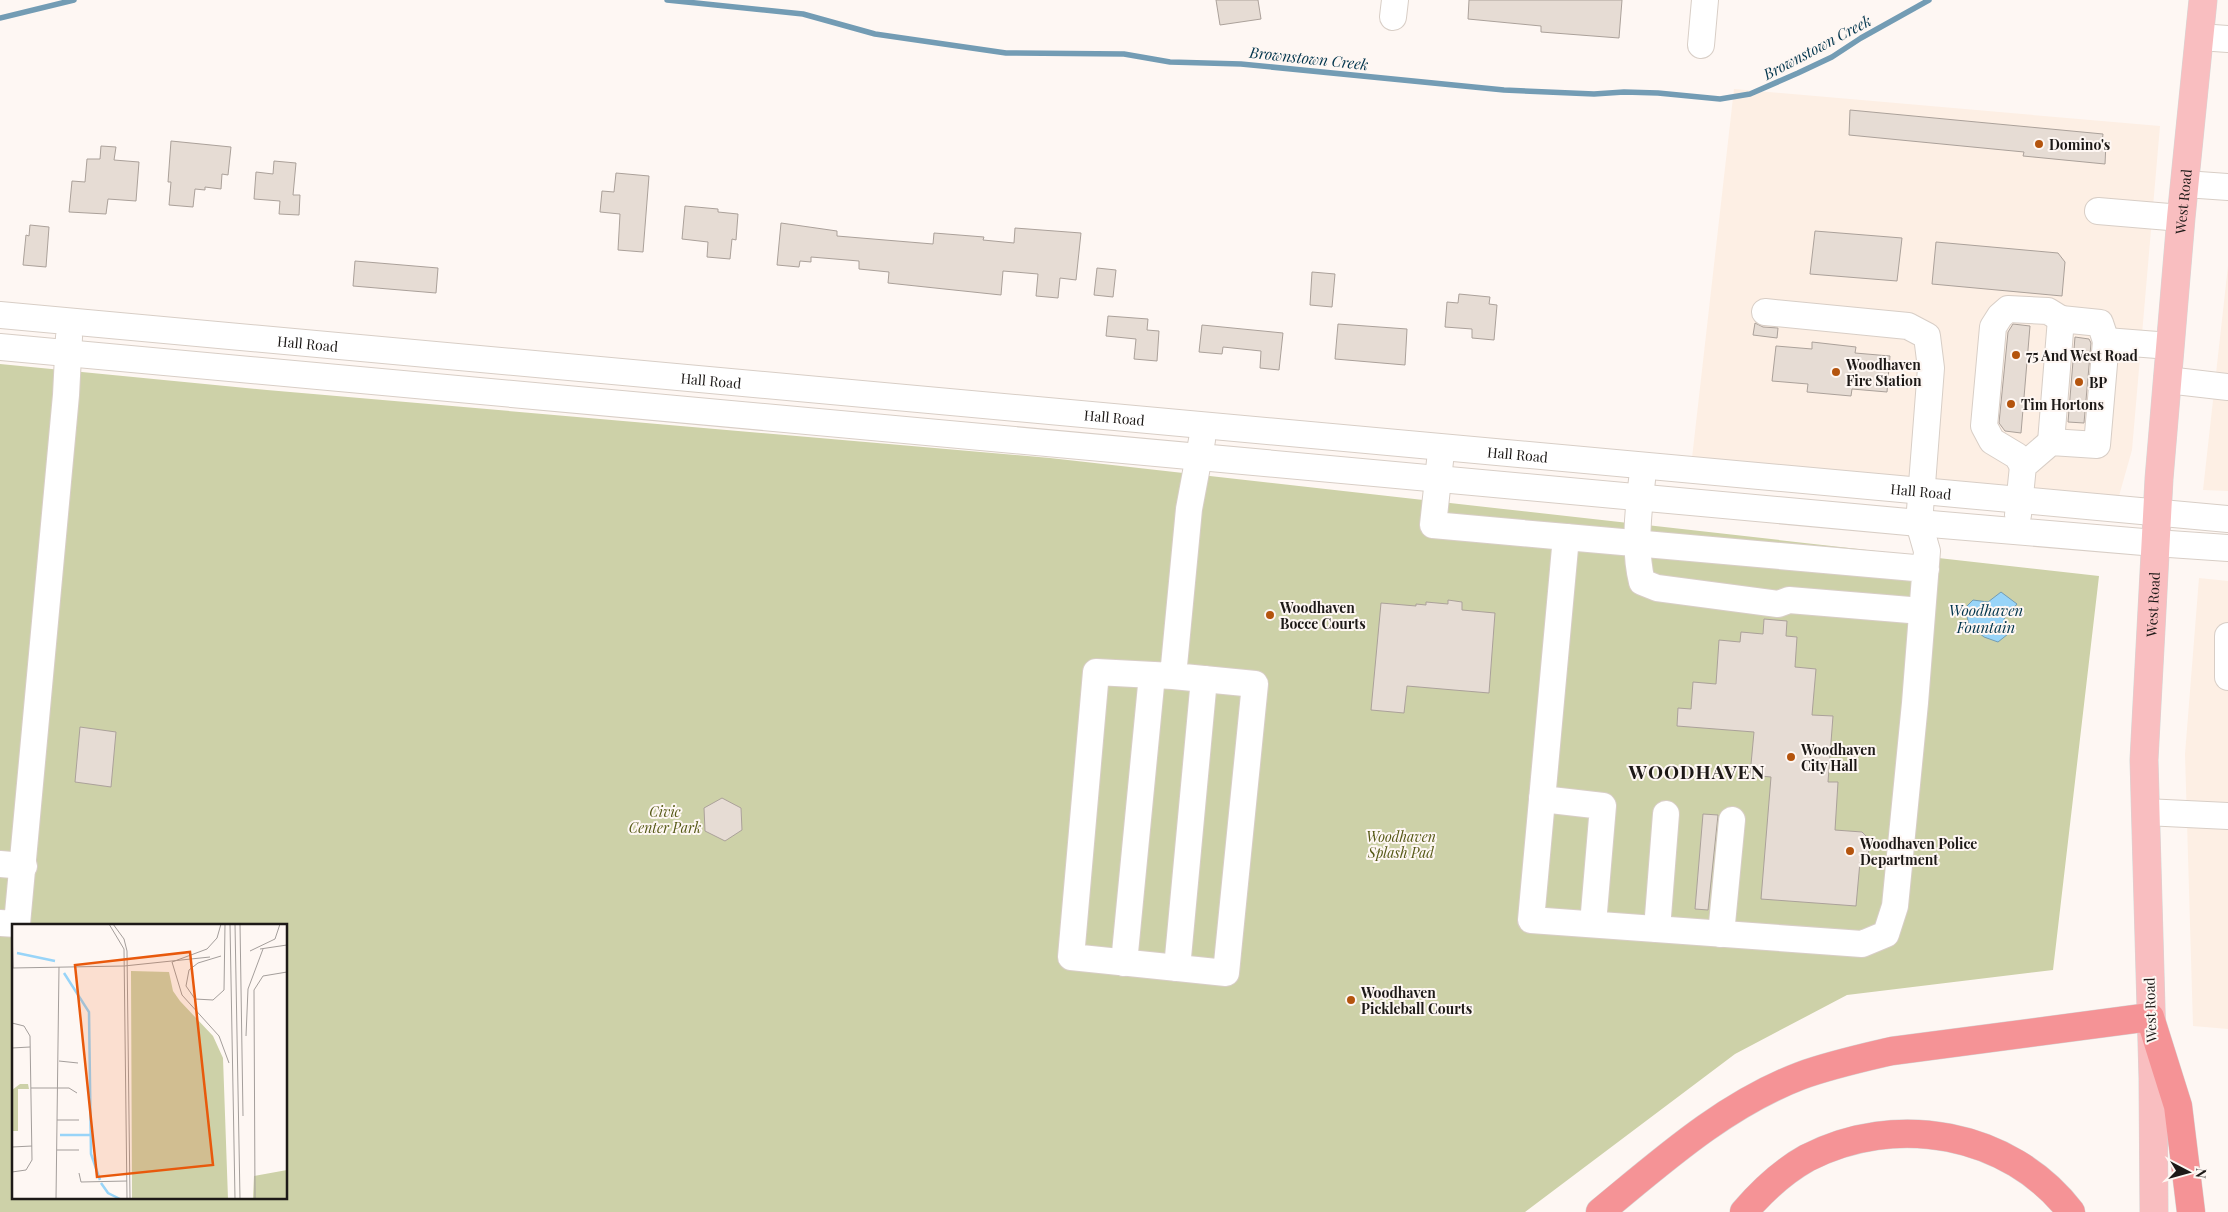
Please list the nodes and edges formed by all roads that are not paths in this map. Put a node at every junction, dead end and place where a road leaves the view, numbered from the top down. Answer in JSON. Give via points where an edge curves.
{"nodes":[{"id":1,"x":1705,"y":0,"type":"edge"},
{"id":2,"x":2203,"y":0,"type":"edge"},
{"id":3,"x":2200,"y":37,"type":"junction"},
{"id":4,"x":2228,"y":39,"type":"edge"},
{"id":5,"x":1700,"y":45,"type":"dead end"},
{"id":6,"x":2185,"y":184,"type":"junction"},
{"id":7,"x":2228,"y":187,"type":"edge"},
{"id":8,"x":2098,"y":211,"type":"dead end"},
{"id":9,"x":2181,"y":218,"type":"junction"},
{"id":10,"x":1765,"y":312,"type":"dead end"},
{"id":11,"x":0,"y":315,"type":"edge"},
{"id":12,"x":2061,"y":319,"type":"junction"},
{"id":13,"x":70,"y":321,"type":"junction"},
{"id":14,"x":2106,"y":341,"type":"junction"},
{"id":15,"x":2170,"y":346,"type":"junction"},
{"id":16,"x":0,"y":347,"type":"edge"},
{"id":17,"x":67,"y":353,"type":"junction"},
{"id":18,"x":2167,"y":380,"type":"junction"},
{"id":19,"x":2228,"y":387,"type":"edge"},
{"id":20,"x":807,"y":388,"type":"junction"},
{"id":21,"x":804,"y":420,"type":"junction"},
{"id":22,"x":1203,"y":424,"type":"junction"},
{"id":23,"x":2051,"y":442,"type":"junction"},
{"id":24,"x":1442,"y":446,"type":"junction"},
{"id":25,"x":1200,"y":456,"type":"junction"},
{"id":26,"x":1643,"y":464,"type":"junction"},
{"id":27,"x":2023,"y":466,"type":"junction"},
{"id":28,"x":1438,"y":478,"type":"junction"},
{"id":29,"x":1921,"y":491,"type":"junction"},
{"id":30,"x":1640,"y":496,"type":"junction"},
{"id":31,"x":2020,"y":499,"type":"junction"},
{"id":32,"x":2156,"y":512,"type":"junction"},
{"id":33,"x":2228,"y":519,"type":"edge"},
{"id":34,"x":1919,"y":523,"type":"junction"},
{"id":35,"x":2017,"y":531,"type":"junction"},
{"id":36,"x":1566,"y":537,"type":"junction"},
{"id":37,"x":2155,"y":543,"type":"junction"},
{"id":38,"x":1638,"y":544,"type":"junction"},
{"id":39,"x":2228,"y":548,"type":"edge"},
{"id":40,"x":1926,"y":569,"type":"junction"},
{"id":41,"x":1922,"y":611,"type":"junction"},
{"id":42,"x":2228,"y":636,"type":"edge"},
{"id":43,"x":1163,"y":676,"type":"junction"},
{"id":44,"x":2228,"y":677,"type":"edge"},
{"id":45,"x":1204,"y":679,"type":"junction"},
{"id":46,"x":1542,"y":799,"type":"junction"},
{"id":47,"x":2145,"y":812,"type":"junction"},
{"id":48,"x":1666,"y":814,"type":"dead end"},
{"id":49,"x":2228,"y":816,"type":"edge"},
{"id":50,"x":1732,"y":820,"type":"dead end"},
{"id":51,"x":12,"y":865,"type":"edge"},
{"id":52,"x":0,"y":923,"type":"edge"},
{"id":53,"x":1593,"y":924,"type":"junction"},
{"id":54,"x":1657,"y":929,"type":"junction"},
{"id":55,"x":1721,"y":934,"type":"junction"},
{"id":56,"x":1124,"y":963,"type":"junction"},
{"id":57,"x":1177,"y":968,"type":"junction"},
{"id":58,"x":2150,"y":1017,"type":"junction"},
{"id":59,"x":1600,"y":1212,"type":"edge"},
{"id":60,"x":1744,"y":1212,"type":"edge"},
{"id":61,"x":2071,"y":1212,"type":"edge"},
{"id":62,"x":2154,"y":1212,"type":"edge"},
{"id":63,"x":2191,"y":1212,"type":"edge"}],
"edges":[{"from":1,"to":5,"type":"street"},
{"from":2,"to":3,"type":"main road","name":"West Road"},
{"from":3,"to":4,"type":"street"},
{"from":3,"to":6,"type":"main road","name":"West Road"},
{"from":6,"to":7,"type":"street"},
{"from":6,"to":9,"type":"main road","name":"West Road"},
{"from":8,"to":9,"type":"street"},
{"from":9,"to":15,"type":"main road","name":"West Road"},
{"from":10,"to":29,"type":"street","via":[[1908,326],[1927,336],[1931,368]]},
{"from":11,"to":13,"type":"street","name":"Hall Road"},
{"from":12,"to":14,"type":"street","via":[[2100,323]]},
{"from":12,"to":23,"type":"street"},
{"from":12,"to":27,"type":"street","via":[[2048,311],[2008,310],[1993,327],[1984,426],[1992,441],[2017,456]]},
{"from":13,"to":17,"type":"street"},
{"from":13,"to":20,"type":"street","name":"Hall Road"},
{"from":14,"to":15,"type":"street"},
{"from":14,"to":23,"type":"street","via":[[2097,445]]},
{"from":15,"to":18,"type":"main road","name":"West Road"},
{"from":16,"to":17,"type":"street"},
{"from":17,"to":21,"type":"street"},
{"from":17,"to":51,"type":"street","via":[[66,395]]},
{"from":18,"to":19,"type":"street"},
{"from":18,"to":32,"type":"main road","name":"West Road"},
{"from":20,"to":21,"type":"street"},
{"from":20,"to":22,"type":"street","name":"Hall Road"},
{"from":21,"to":25,"type":"street"},
{"from":22,"to":24,"type":"street","name":"Hall Road"},
{"from":22,"to":25,"type":"street"},
{"from":23,"to":27,"type":"street"},
{"from":24,"to":26,"type":"street","name":"Hall Road"},
{"from":24,"to":28,"type":"street"},
{"from":25,"to":28,"type":"street"},
{"from":25,"to":43,"type":"street"},
{"from":26,"to":29,"type":"street","name":"Hall Road"},
{"from":26,"to":30,"type":"street"},
{"from":27,"to":31,"type":"street"},
{"from":28,"to":30,"type":"street"},
{"from":28,"to":36,"type":"street","via":[[1433,525]]},
{"from":29,"to":31,"type":"street","name":"Hall Road"},
{"from":29,"to":34,"type":"street"},
{"from":30,"to":34,"type":"street"},
{"from":30,"to":38,"type":"street"},
{"from":31,"to":32,"type":"street","name":"Hall Road"},
{"from":31,"to":35,"type":"street"},
{"from":32,"to":33,"type":"street","name":"Hall Road"},
{"from":32,"to":37,"type":"main road","name":"West Road"},
{"from":34,"to":35,"type":"street"},
{"from":34,"to":40,"type":"street","via":[[1927,551]]},
{"from":35,"to":37,"type":"street"},
{"from":36,"to":38,"type":"street"},
{"from":36,"to":46,"type":"street"},
{"from":37,"to":39,"type":"street"},
{"from":37,"to":47,"type":"main road","name":"West Road","via":[[2144,760]]},
{"from":38,"to":40,"type":"street"},
{"from":38,"to":41,"type":"street","via":[[1642,582],[1657,588],[1778,604],[1789,600]]},
{"from":40,"to":41,"type":"street"},
{"from":41,"to":55,"type":"street","via":[[1895,906],[1886,934],[1862,944]]},
{"from":42,"to":44,"type":"street"},
{"from":43,"to":45,"type":"street"},
{"from":43,"to":56,"type":"street"},
{"from":43,"to":56,"type":"street","via":[[1096,672],[1071,957]]},
{"from":45,"to":57,"type":"street"},
{"from":45,"to":57,"type":"street","via":[[1255,684],[1226,973]]},
{"from":46,"to":53,"type":"street","via":[[1603,806]]},
{"from":46,"to":53,"type":"street","via":[[1531,920]]},
{"from":47,"to":49,"type":"street"},
{"from":47,"to":58,"type":"main road","name":"West Road"},
{"from":48,"to":54,"type":"street"},
{"from":50,"to":55,"type":"street"},
{"from":51,"to":52,"type":"street","via":[[18,924]]},
{"from":53,"to":54,"type":"street"},
{"from":54,"to":55,"type":"street"},
{"from":56,"to":57,"type":"street"},
{"from":58,"to":59,"type":"highway","via":[[1901,1049],[1858,1058],[1801,1076],[1729,1112],[1687,1141]]},
{"from":58,"to":62,"type":"main road","name":"West Road"},
{"from":58,"to":63,"type":"highway","via":[[2178,1106]]},
{"from":60,"to":61,"type":"highway","via":[[1772,1182],[1807,1159],[1865,1137],[1906,1133],[1947,1136],[2000,1154],[2046,1185]]}]}
